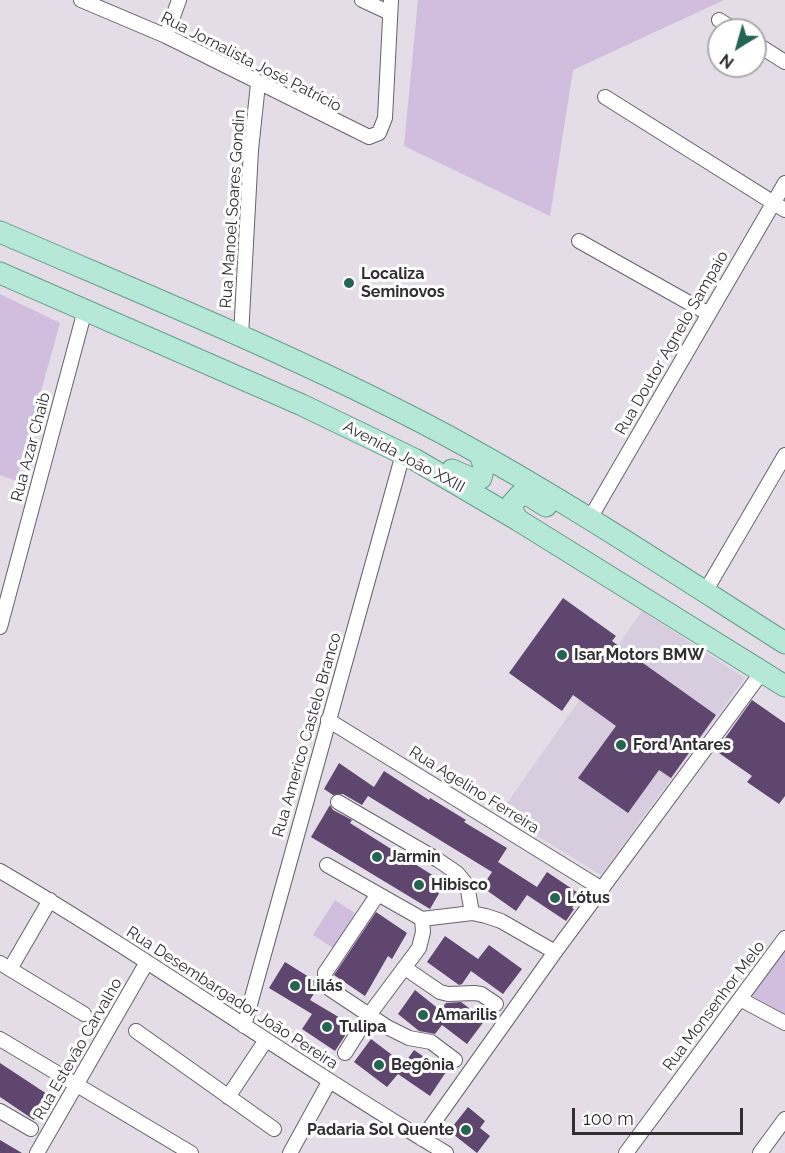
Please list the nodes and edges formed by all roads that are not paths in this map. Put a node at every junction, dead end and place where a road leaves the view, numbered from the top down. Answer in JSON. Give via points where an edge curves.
{"nodes":[{"id":1,"x":81,"y":0,"type":"edge"},
{"id":2,"x":179,"y":0,"type":"edge"},
{"id":3,"x":362,"y":0,"type":"edge"},
{"id":4,"x":390,"y":7,"type":"edge"},
{"id":5,"x":166,"y":36,"type":"junction"},
{"id":6,"x":767,"y":51,"type":"edge"},
{"id":7,"x":785,"y":62,"type":"edge"},
{"id":8,"x":258,"y":84,"type":"junction"},
{"id":9,"x":605,"y":97,"type":"dead end"},
{"id":10,"x":785,"y":183,"type":"edge"},
{"id":11,"x":779,"y":206,"type":"edge"},
{"id":12,"x":0,"y":232,"type":"edge"},
{"id":13,"x":579,"y":241,"type":"dead end"},
{"id":14,"x":0,"y":273,"type":"edge"},
{"id":15,"x":85,"y":310,"type":"junction"},
{"id":16,"x":709,"y":314,"type":"junction"},
{"id":17,"x":241,"y":336,"type":"junction"},
{"id":18,"x":480,"y":455,"type":"junction"},
{"id":19,"x":785,"y":455,"type":"edge"},
{"id":20,"x":408,"y":457,"type":"junction"},
{"id":21,"x":518,"y":520,"type":"junction"},
{"id":22,"x":589,"y":520,"type":"junction"},
{"id":23,"x":705,"y":592,"type":"junction"},
{"id":24,"x":0,"y":627,"type":"edge"},
{"id":25,"x":785,"y":643,"type":"edge"},
{"id":26,"x":762,"y":672,"type":"junction"},
{"id":27,"x":785,"y":686,"type":"edge"},
{"id":28,"x":328,"y":720,"type":"junction"},
{"id":29,"x":338,"y":802,"type":"dead end"},
{"id":30,"x":327,"y":865,"type":"dead end"},
{"id":31,"x":0,"y":871,"type":"edge"},
{"id":32,"x":602,"y":889,"type":"junction"},
{"id":33,"x":378,"y":894,"type":"junction"},
{"id":34,"x":50,"y":900,"type":"junction"},
{"id":35,"x":472,"y":914,"type":"junction"},
{"id":36,"x":422,"y":920,"type":"junction"},
{"id":37,"x":785,"y":938,"type":"edge"},
{"id":38,"x":555,"y":952,"type":"junction"},
{"id":39,"x":147,"y":962,"type":"junction"},
{"id":40,"x":5,"y":966,"type":"edge"},
{"id":41,"x":405,"y":969,"type":"junction"},
{"id":42,"x":740,"y":999,"type":"junction"},
{"id":43,"x":496,"y":1004,"type":"dead end"},
{"id":44,"x":84,"y":1014,"type":"dead end"},
{"id":45,"x":369,"y":1015,"type":"junction"},
{"id":46,"x":785,"y":1023,"type":"edge"},
{"id":47,"x":244,"y":1026,"type":"junction"},
{"id":48,"x":136,"y":1031,"type":"dead end"},
{"id":49,"x":0,"y":1039,"type":"edge"},
{"id":50,"x":266,"y":1040,"type":"junction"},
{"id":51,"x":345,"y":1053,"type":"dead end"},
{"id":52,"x":455,"y":1060,"type":"dead end"},
{"id":53,"x":329,"y":1082,"type":"junction"},
{"id":54,"x":78,"y":1084,"type":"junction"},
{"id":55,"x":228,"y":1096,"type":"junction"},
{"id":56,"x":0,"y":1111,"type":"edge"},
{"id":57,"x":785,"y":1119,"type":"edge"},
{"id":58,"x":31,"y":1129,"type":"dead end"},
{"id":59,"x":274,"y":1129,"type":"dead end"},
{"id":60,"x":422,"y":1139,"type":"junction"},
{"id":61,"x":37,"y":1153,"type":"edge"},
{"id":62,"x":191,"y":1153,"type":"edge"},
{"id":63,"x":290,"y":1153,"type":"edge"},
{"id":64,"x":446,"y":1153,"type":"edge"},
{"id":65,"x":627,"y":1153,"type":"edge"},
{"id":66,"x":760,"y":1153,"type":"edge"}],
"edges":[{"from":1,"to":5,"type":"street","name":"Rua Jornalista José Patrício"},
{"from":2,"to":5,"type":"street"},
{"from":3,"to":4,"type":"street"},
{"from":4,"to":8,"type":"street","name":"Rua Jornalista José Patrício","via":[[385,118],[382,130],[374,136],[363,136]]},
{"from":5,"to":8,"type":"street","name":"Rua Jornalista José Patrício"},
{"from":6,"to":7,"type":"street"},
{"from":8,"to":17,"type":"street","name":"Rua Manoel Soares Gondin"},
{"from":9,"to":11,"type":"street"},
{"from":10,"to":11,"type":"street","name":"Rua Doutor Agnelo Sampaio"},
{"from":11,"to":16,"type":"street","name":"Rua Doutor Agnelo Sampaio"},
{"from":12,"to":17,"type":"main road"},
{"from":13,"to":16,"type":"street"},
{"from":14,"to":15,"type":"main road","name":"Avenida João XXIII"},
{"from":15,"to":20,"type":"main road","name":"Avenida João XXIII","via":[[302,405]]},
{"from":15,"to":24,"type":"street","name":"Rua Azar Chaib"},
{"from":16,"to":22,"type":"street","name":"Rua Doutor Agnelo Sampaio"},
{"from":17,"to":18,"type":"main road","via":[[320,371]]},
{"from":18,"to":20,"type":"main road","via":[[484,472],[476,480]]},
{"from":18,"to":22,"type":"main road"},
{"from":19,"to":23,"type":"street"},
{"from":20,"to":21,"type":"main road","name":"Avenida João XXIII"},
{"from":20,"to":28,"type":"street","name":"Rua Americo Castelo Branco"},
{"from":21,"to":22,"type":"main road","via":[[512,504],[520,495],[527,494],[565,515]]},
{"from":21,"to":26,"type":"main road","name":"Avenida João XXIII"},
{"from":22,"to":23,"type":"main road"},
{"from":23,"to":25,"type":"main road"},
{"from":26,"to":27,"type":"main road","name":"Avenida João XXIII"},
{"from":26,"to":32,"type":"street"},
{"from":28,"to":32,"type":"street","name":"Rua Agelino Ferreira"},
{"from":28,"to":47,"type":"street","name":"Rua Americo Castelo Branco"},
{"from":29,"to":35,"type":"street","via":[[458,873],[466,885]]},
{"from":30,"to":33,"type":"street"},
{"from":31,"to":34,"type":"street","name":"Rua Desembargador João Pereira"},
{"from":32,"to":38,"type":"street"},
{"from":33,"to":36,"type":"street"},
{"from":33,"to":45,"type":"street","via":[[325,973],[330,989]]},
{"from":34,"to":39,"type":"street","name":"Rua Desembargador João Pereira"},
{"from":34,"to":40,"type":"street"},
{"from":35,"to":36,"type":"street"},
{"from":35,"to":38,"type":"street","via":[[501,921]]},
{"from":36,"to":41,"type":"street","via":[[422,941]]},
{"from":37,"to":42,"type":"street","name":"Rua Monsenhor Melo"},
{"from":38,"to":60,"type":"street"},
{"from":39,"to":47,"type":"street","name":"Rua Desembargador João Pereira"},
{"from":39,"to":54,"type":"street","name":"Rua Estevão Carvalho"},
{"from":40,"to":44,"type":"street"},
{"from":41,"to":43,"type":"street","via":[[440,992],[481,994]]},
{"from":41,"to":45,"type":"street"},
{"from":42,"to":46,"type":"street"},
{"from":42,"to":65,"type":"street","name":"Rua Monsenhor Melo"},
{"from":45,"to":51,"type":"street"},
{"from":45,"to":52,"type":"street","via":[[400,1034],[431,1042]]},
{"from":47,"to":50,"type":"street","name":"Rua Desembargador João Pereira"},
{"from":48,"to":55,"type":"street"},
{"from":49,"to":54,"type":"street"},
{"from":50,"to":53,"type":"street","name":"Rua Desembargador João Pereira"},
{"from":50,"to":55,"type":"street"},
{"from":53,"to":60,"type":"street","name":"Rua Desembargador João Pereira"},
{"from":53,"to":63,"type":"street"},
{"from":54,"to":61,"type":"street","name":"Rua Estevão Carvalho"},
{"from":54,"to":62,"type":"street"},
{"from":55,"to":59,"type":"street"},
{"from":56,"to":58,"type":"street"},
{"from":57,"to":66,"type":"street"},
{"from":60,"to":64,"type":"street","name":"Rua Desembargador João Pereira"}]}
